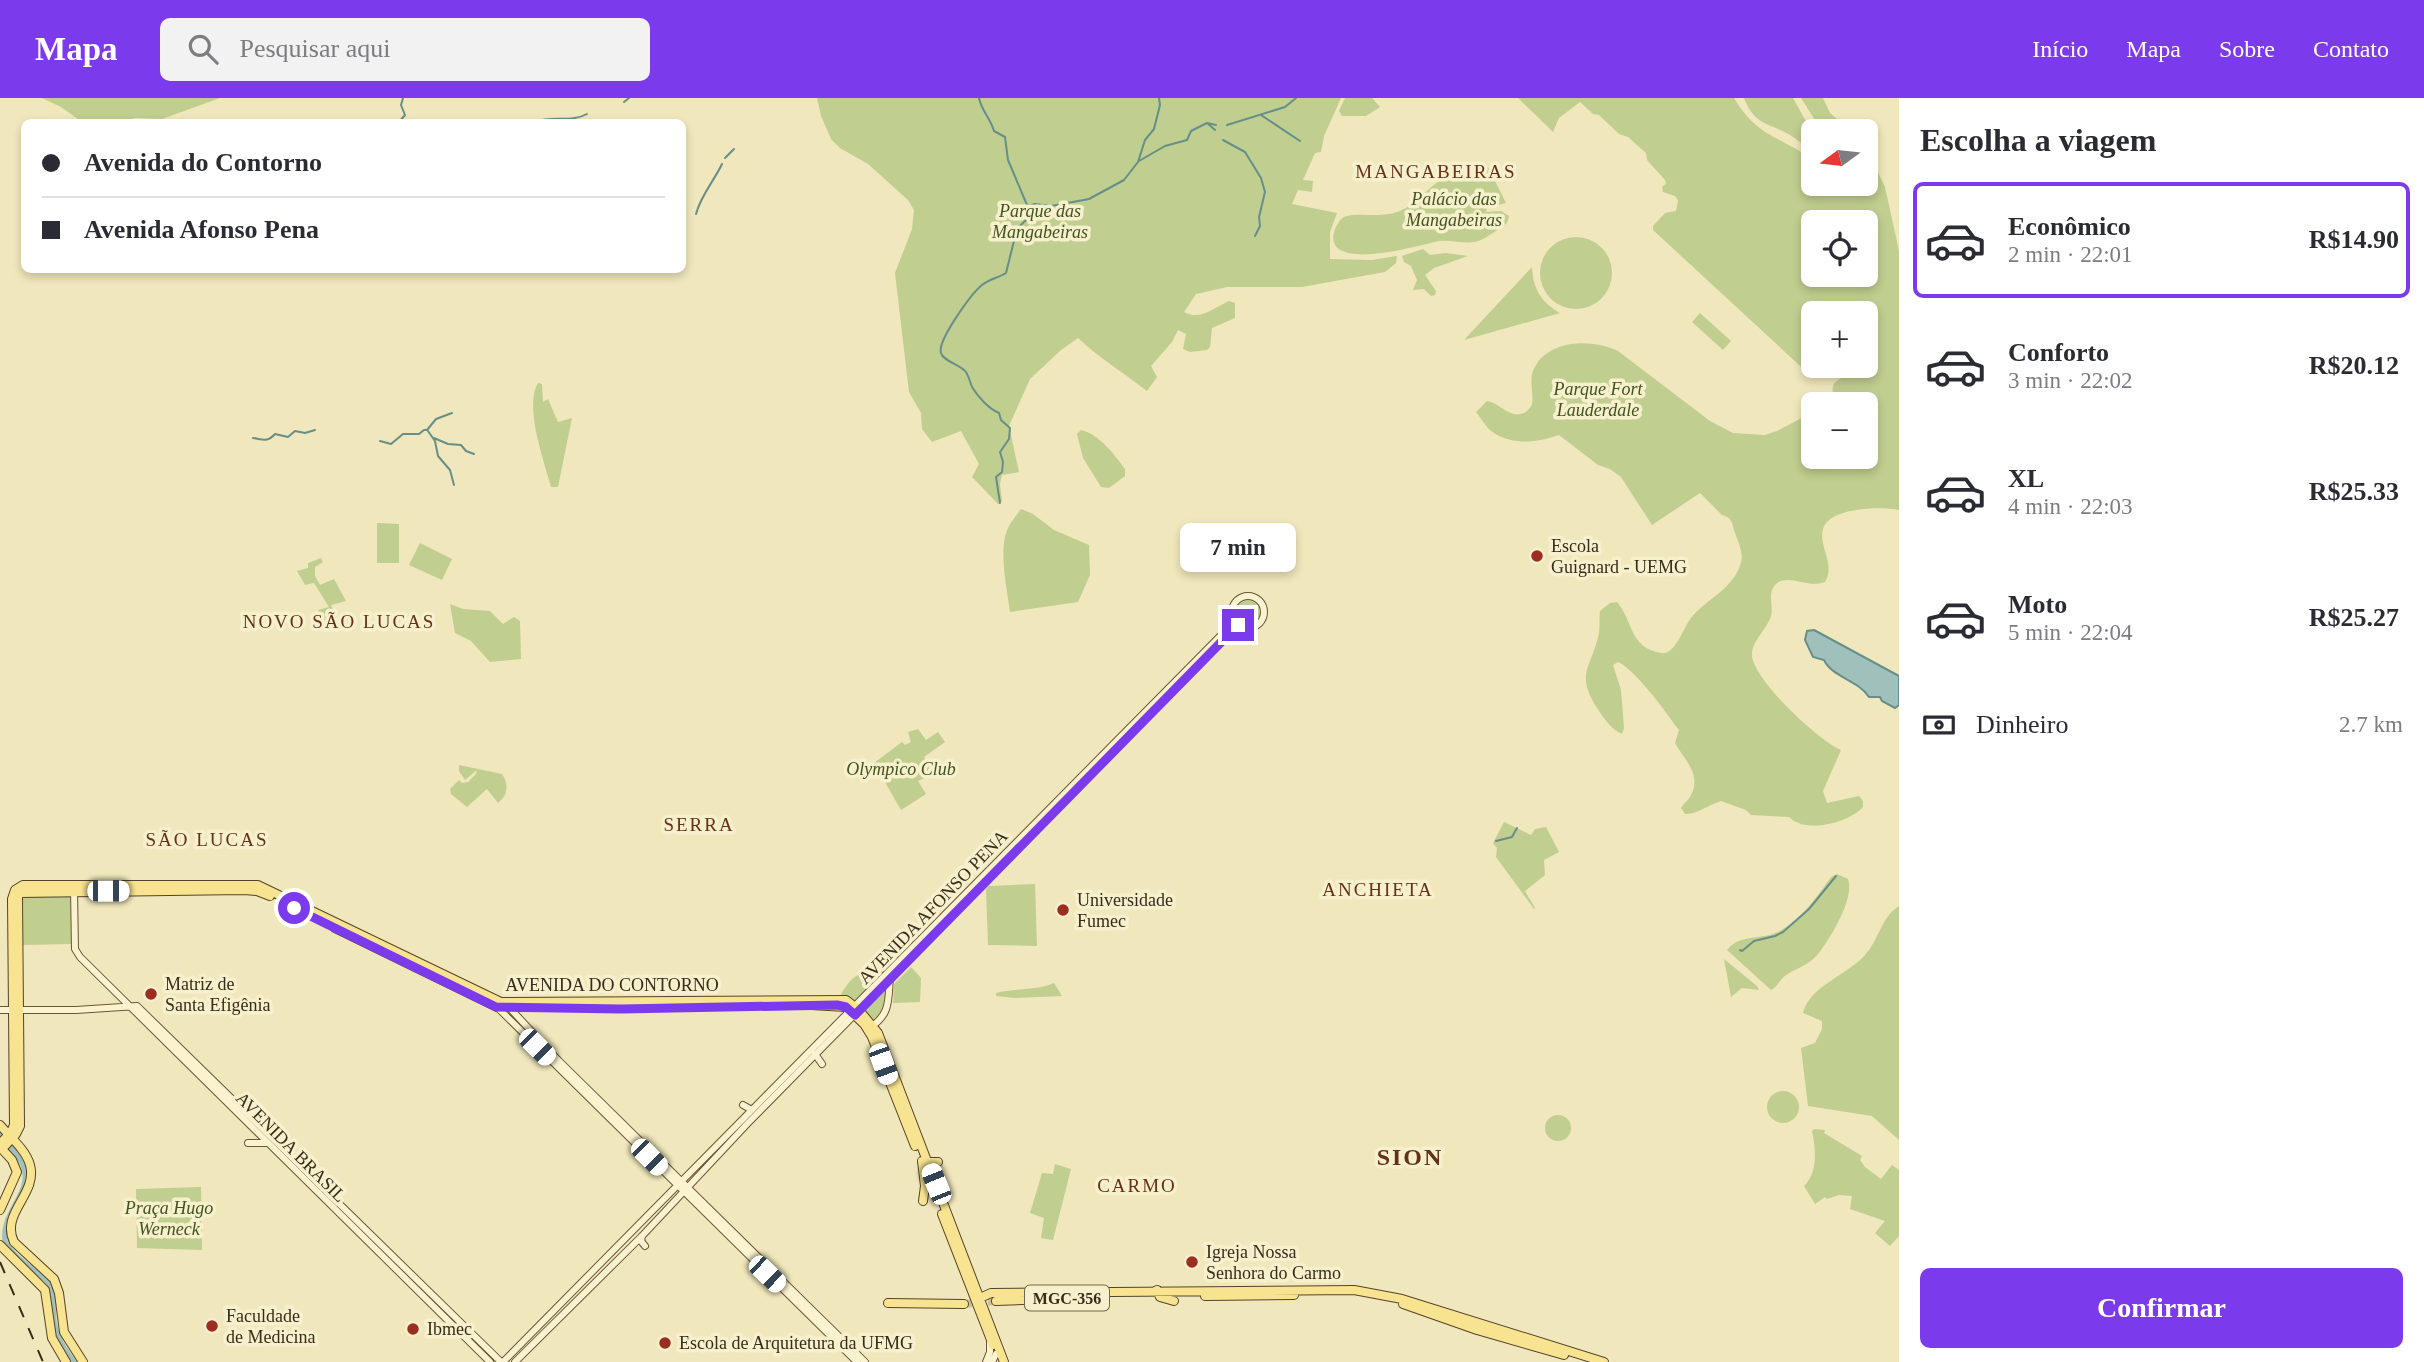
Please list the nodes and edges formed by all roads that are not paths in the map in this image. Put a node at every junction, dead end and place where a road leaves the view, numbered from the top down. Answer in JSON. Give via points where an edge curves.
{"nodes":[{"id":1,"x":1237,"y":623,"type":"junction"},
{"id":2,"x":1064,"y":797,"type":"junction"},
{"id":3,"x":73,"y":888,"type":"junction"},
{"id":4,"x":413,"y":967,"type":"junction"},
{"id":5,"x":892,"y":969,"type":"junction"},
{"id":6,"x":435,"y":972,"type":"junction"},
{"id":7,"x":889,"y":979,"type":"junction"},
{"id":8,"x":506,"y":1005,"type":"junction"},
{"id":9,"x":133,"y":1007,"type":"junction"},
{"id":10,"x":496,"y":1007,"type":"junction"},
{"id":11,"x":16,"y":1009,"type":"junction"},
{"id":12,"x":0,"y":1010,"type":"edge"},
{"id":13,"x":855,"y":1010,"type":"junction"},
{"id":14,"x":870,"y":1028,"type":"junction"},
{"id":15,"x":815,"y":1054,"type":"junction"},
{"id":16,"x":552,"y":1057,"type":"junction"},
{"id":17,"x":822,"y":1064,"type":"dead end"},
{"id":18,"x":563,"y":1065,"type":"junction"},
{"id":19,"x":16,"y":1070,"type":"junction"},
{"id":20,"x":565,"y":1073,"type":"junction"},
{"id":21,"x":743,"y":1105,"type":"dead end"},
{"id":22,"x":752,"y":1110,"type":"junction"},
{"id":23,"x":14,"y":1121,"type":"junction"},
{"id":24,"x":0,"y":1125,"type":"edge"},
{"id":25,"x":4,"y":1143,"type":"edge"},
{"id":26,"x":248,"y":1143,"type":"dead end"},
{"id":27,"x":267,"y":1143,"type":"junction"},
{"id":28,"x":924,"y":1162,"type":"junction"},
{"id":29,"x":938,"y":1162,"type":"dead end"},
{"id":30,"x":683,"y":1186,"type":"junction"},
{"id":31,"x":923,"y":1201,"type":"dead end"},
{"id":32,"x":0,"y":1210,"type":"edge"},
{"id":33,"x":642,"y":1236,"type":"junction"},
{"id":34,"x":970,"y":1244,"type":"dead end"},
{"id":35,"x":0,"y":1245,"type":"edge"},
{"id":36,"x":645,"y":1246,"type":"dead end"},
{"id":37,"x":954,"y":1246,"type":"junction"},
{"id":38,"x":967,"y":1261,"type":"junction"},
{"id":39,"x":1034,"y":1288,"type":"dead end"},
{"id":40,"x":1157,"y":1292,"type":"junction"},
{"id":41,"x":1056,"y":1293,"type":"junction"},
{"id":42,"x":1287,"y":1293,"type":"junction"},
{"id":43,"x":981,"y":1298,"type":"junction"},
{"id":44,"x":1074,"y":1298,"type":"junction"},
{"id":45,"x":996,"y":1300,"type":"tunnel mouth"},
{"id":46,"x":1174,"y":1301,"type":"dead end"},
{"id":47,"x":60,"y":1302,"type":"junction"},
{"id":48,"x":440,"y":1302,"type":"junction"},
{"id":49,"x":888,"y":1303,"type":"dead end"},
{"id":50,"x":964,"y":1304,"type":"tunnel mouth"},
{"id":51,"x":71,"y":1312,"type":"dead end"},
{"id":52,"x":983,"y":1312,"type":"junction"},
{"id":53,"x":59,"y":1337,"type":"junction"},
{"id":54,"x":994,"y":1341,"type":"junction"},
{"id":55,"x":502,"y":1351,"type":"dead end"},
{"id":56,"x":510,"y":1353,"type":"junction"},
{"id":57,"x":996,"y":1359,"type":"edge"},
{"id":58,"x":1589,"y":1360,"type":"edge"},
{"id":59,"x":66,"y":1362,"type":"edge"},
{"id":60,"x":83,"y":1362,"type":"edge"},
{"id":61,"x":490,"y":1362,"type":"edge"},
{"id":62,"x":502,"y":1362,"type":"edge"},
{"id":63,"x":515,"y":1362,"type":"edge"},
{"id":64,"x":857,"y":1362,"type":"edge"},
{"id":65,"x":865,"y":1362,"type":"edge"},
{"id":66,"x":986,"y":1362,"type":"edge"},
{"id":67,"x":1004,"y":1362,"type":"edge"},
{"id":68,"x":1614,"y":1362,"type":"edge"}],
"edges":[{"from":1,"to":1,"type":"main road","via":[[1250,628],[1259,623],[1264,612],[1260,601],[1251,596],[1238,599],[1232,611]]},
{"from":1,"to":2,"type":"main road","name":"AVENIDA AFONSO PENA"},
{"from":2,"to":5,"type":"main road","name":"AVENIDA AFONSO PENA"},
{"from":2,"to":7,"type":"main road","name":"AVENIDA AFONSO PENA"},
{"from":3,"to":4,"type":"main road","name":"AVENIDA DO CONTORNO","via":[[257,891]]},
{"from":3,"to":6,"type":"main road","name":"AVENIDA DO CONTORNO","via":[[258,885]]},
{"from":3,"to":9,"type":"main road","name":"AVENIDA BRASIL","via":[[75,949]]},
{"from":3,"to":11,"type":"main road","name":"AVENIDA DO CONTORNO","via":[[23,885],[15,890]]},
{"from":4,"to":6,"type":"main road"},
{"from":4,"to":10,"type":"main road","name":"AVENIDA DO CONTORNO"},
{"from":5,"to":7,"type":"main road"},
{"from":5,"to":13,"type":"main road","name":"AVENIDA AFONSO PENA"},
{"from":6,"to":8,"type":"main road","name":"AVENIDA DO CONTORNO"},
{"from":7,"to":13,"type":"main road","name":"AVENIDA AFONSO PENA"},
{"from":7,"to":14,"type":"main road","via":[[888,1006]]},
{"from":8,"to":10,"type":"main road","name":"AVENIDA DO CONTORNO"},
{"from":8,"to":13,"type":"main road","name":"AVENIDA DO CONTORNO","via":[[838,999],[846,1000]]},
{"from":8,"to":16,"type":"main road"},
{"from":9,"to":11,"type":"main road"},
{"from":9,"to":27,"type":"main road","name":"AVENIDA BRASIL"},
{"from":9,"to":48,"type":"main road","name":"AVENIDA BRASIL","via":[[374,1232]]},
{"from":10,"to":16,"type":"main road"},
{"from":11,"to":12,"type":"main road"},
{"from":11,"to":19,"type":"main road","name":"AVENIDA DO CONTORNO"},
{"from":13,"to":14,"type":"main road"},
{"from":13,"to":15,"type":"main road","name":"AVENIDA AFONSO PENA"},
{"from":13,"to":22,"type":"main road","name":"AVENIDA AFONSO PENA"},
{"from":14,"to":28,"type":"main road","via":[[882,1043]]},
{"from":15,"to":17,"type":"main road"},
{"from":15,"to":30,"type":"main road","name":"AVENIDA AFONSO PENA"},
{"from":16,"to":18,"type":"main road"},
{"from":16,"to":20,"type":"main road"},
{"from":18,"to":20,"type":"main road"},
{"from":18,"to":30,"type":"main road"},
{"from":19,"to":23,"type":"main road","name":"AVENIDA DO CONTORNO"},
{"from":19,"to":25,"type":"main road","name":"AVENIDA DO CONTORNO","via":[[20,1126]]},
{"from":20,"to":30,"type":"main road"},
{"from":21,"to":22,"type":"main road"},
{"from":22,"to":30,"type":"main road","name":"AVENIDA AFONSO PENA"},
{"from":23,"to":24,"type":"main road","via":[[9,1127]]},
{"from":23,"to":25,"type":"main road","name":"AVENIDA DO CONTORNO"},
{"from":24,"to":25,"type":"main road"},
{"from":25,"to":32,"type":"main road","via":[[18,1172]]},
{"from":25,"to":47,"type":"main road","via":[[26,1157],[31,1175],[10,1218],[9,1231],[14,1242],[54,1279]]},
{"from":26,"to":27,"type":"main road"},
{"from":27,"to":48,"type":"main road","name":"AVENIDA BRASIL"},
{"from":28,"to":29,"type":"main road"},
{"from":28,"to":31,"type":"main road"},
{"from":28,"to":37,"type":"main road"},
{"from":28,"to":38,"type":"main road"},
{"from":30,"to":33,"type":"main road","name":"AVENIDA AFONSO PENA"},
{"from":30,"to":56,"type":"main road","name":"AVENIDA AFONSO PENA"},
{"from":30,"to":64,"type":"main road"},
{"from":30,"to":65,"type":"main road","via":[[813,1306]]},
{"from":33,"to":36,"type":"main road"},
{"from":33,"to":63,"type":"main road","name":"AVENIDA AFONSO PENA"},
{"from":34,"to":38,"type":"main road","via":[[965,1247]]},
{"from":35,"to":53,"type":"main road","via":[[45,1290],[49,1325]]},
{"from":37,"to":38,"type":"main road"},
{"from":37,"to":52,"type":"main road"},
{"from":38,"to":43,"type":"main road"},
{"from":39,"to":41,"type":"main road"},
{"from":40,"to":41,"type":"main road","number":"MGC-356"},
{"from":40,"to":42,"type":"main road","number":"MGC-356"},
{"from":40,"to":42,"type":"main road","number":"MGC-356"},
{"from":40,"to":44,"type":"main road","number":"MGC-356"},
{"from":40,"to":46,"type":"main road"},
{"from":41,"to":43,"type":"main road","number":"MGC-356","via":[[991,1293]]},
{"from":42,"to":58,"type":"main road","number":"MGC-356","via":[[1379,1296]]},
{"from":42,"to":58,"type":"main road","number":"MGC-356","via":[[1354,1290],[1388,1295]]},
{"from":43,"to":52,"type":"main road"},
{"from":44,"to":45,"type":"main road"},
{"from":44,"to":52,"type":"main road","number":"MGC-356","via":[[994,1298]]},
{"from":47,"to":51,"type":"main road"},
{"from":47,"to":53,"type":"main road"},
{"from":48,"to":61,"type":"main road","name":"AVENIDA BRASIL"},
{"from":48,"to":62,"type":"main road","name":"AVENIDA BRASIL"},
{"from":49,"to":50,"type":"main road"},
{"from":52,"to":54,"type":"main road"},
{"from":53,"to":59,"type":"main road"},
{"from":53,"to":60,"type":"main road"},
{"from":54,"to":57,"type":"main road"},
{"from":54,"to":66,"type":"main road"},
{"from":54,"to":67,"type":"main road"},
{"from":55,"to":56,"type":"main road"},
{"from":56,"to":62,"type":"main road","name":"AVENIDA AFONSO PENA"},
{"from":58,"to":68,"type":"main road"}]}
